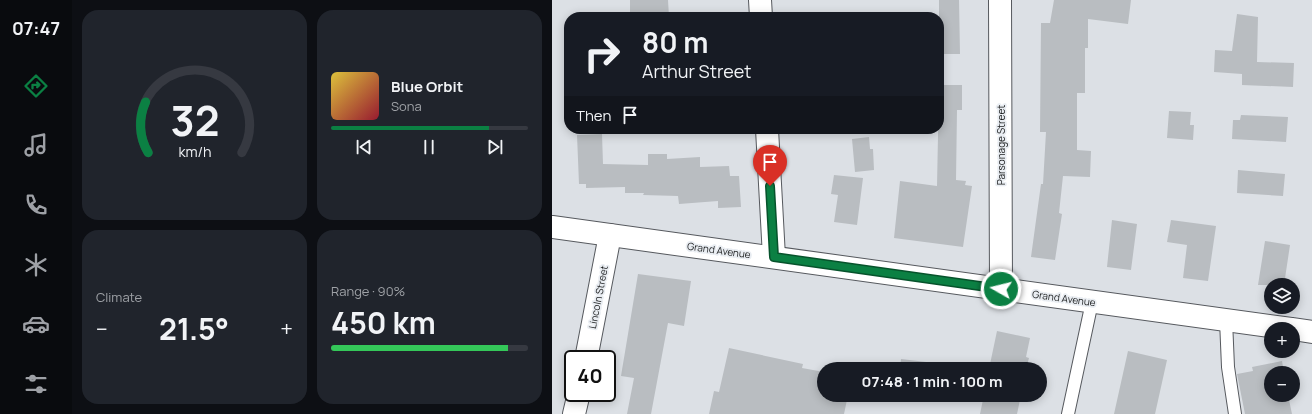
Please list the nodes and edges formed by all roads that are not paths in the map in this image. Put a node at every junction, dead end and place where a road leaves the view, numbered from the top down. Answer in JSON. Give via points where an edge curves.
{"nodes":[{"id":1,"x":760,"y":0,"type":"edge"},
{"id":2,"x":1000,"y":0,"type":"edge"},
{"id":3,"x":761,"y":12,"type":"edge"},
{"id":4,"x":767,"y":134,"type":"edge"},
{"id":5,"x":552,"y":227,"type":"edge"},
{"id":6,"x":610,"y":235,"type":"junction"},
{"id":7,"x":774,"y":257,"type":"junction"},
{"id":8,"x":1001,"y":289,"type":"junction"},
{"id":9,"x":1092,"y":302,"type":"junction"},
{"id":10,"x":1226,"y":320,"type":"junction"},
{"id":11,"x":1264,"y":325,"type":"edge"},
{"id":12,"x":1300,"y":330,"type":"edge"},
{"id":13,"x":1312,"y":332,"type":"edge"},
{"id":14,"x":588,"y":350,"type":"edge"},
{"id":15,"x":577,"y":402,"type":"edge"},
{"id":16,"x":574,"y":414,"type":"edge"},
{"id":17,"x":1068,"y":414,"type":"edge"},
{"id":18,"x":1236,"y":414,"type":"edge"}],
"edges":[{"from":1,"to":3,"type":"street"},
{"from":2,"to":8,"type":"street","name":"Parsonage Street"},
{"from":4,"to":7,"type":"street"},
{"from":5,"to":6,"type":"street","name":"Grand Avenue"},
{"from":6,"to":7,"type":"street","name":"Grand Avenue"},
{"from":6,"to":14,"type":"street","name":"Lincoln Street"},
{"from":7,"to":8,"type":"street","name":"Grand Avenue"},
{"from":8,"to":9,"type":"street","name":"Grand Avenue"},
{"from":9,"to":10,"type":"street","name":"Grand Avenue"},
{"from":9,"to":17,"type":"lane"},
{"from":10,"to":11,"type":"street","name":"Grand Avenue"},
{"from":10,"to":18,"type":"lane","via":[[1228,367]]},
{"from":12,"to":13,"type":"street","name":"Grand Avenue"},
{"from":15,"to":16,"type":"street"}]}
